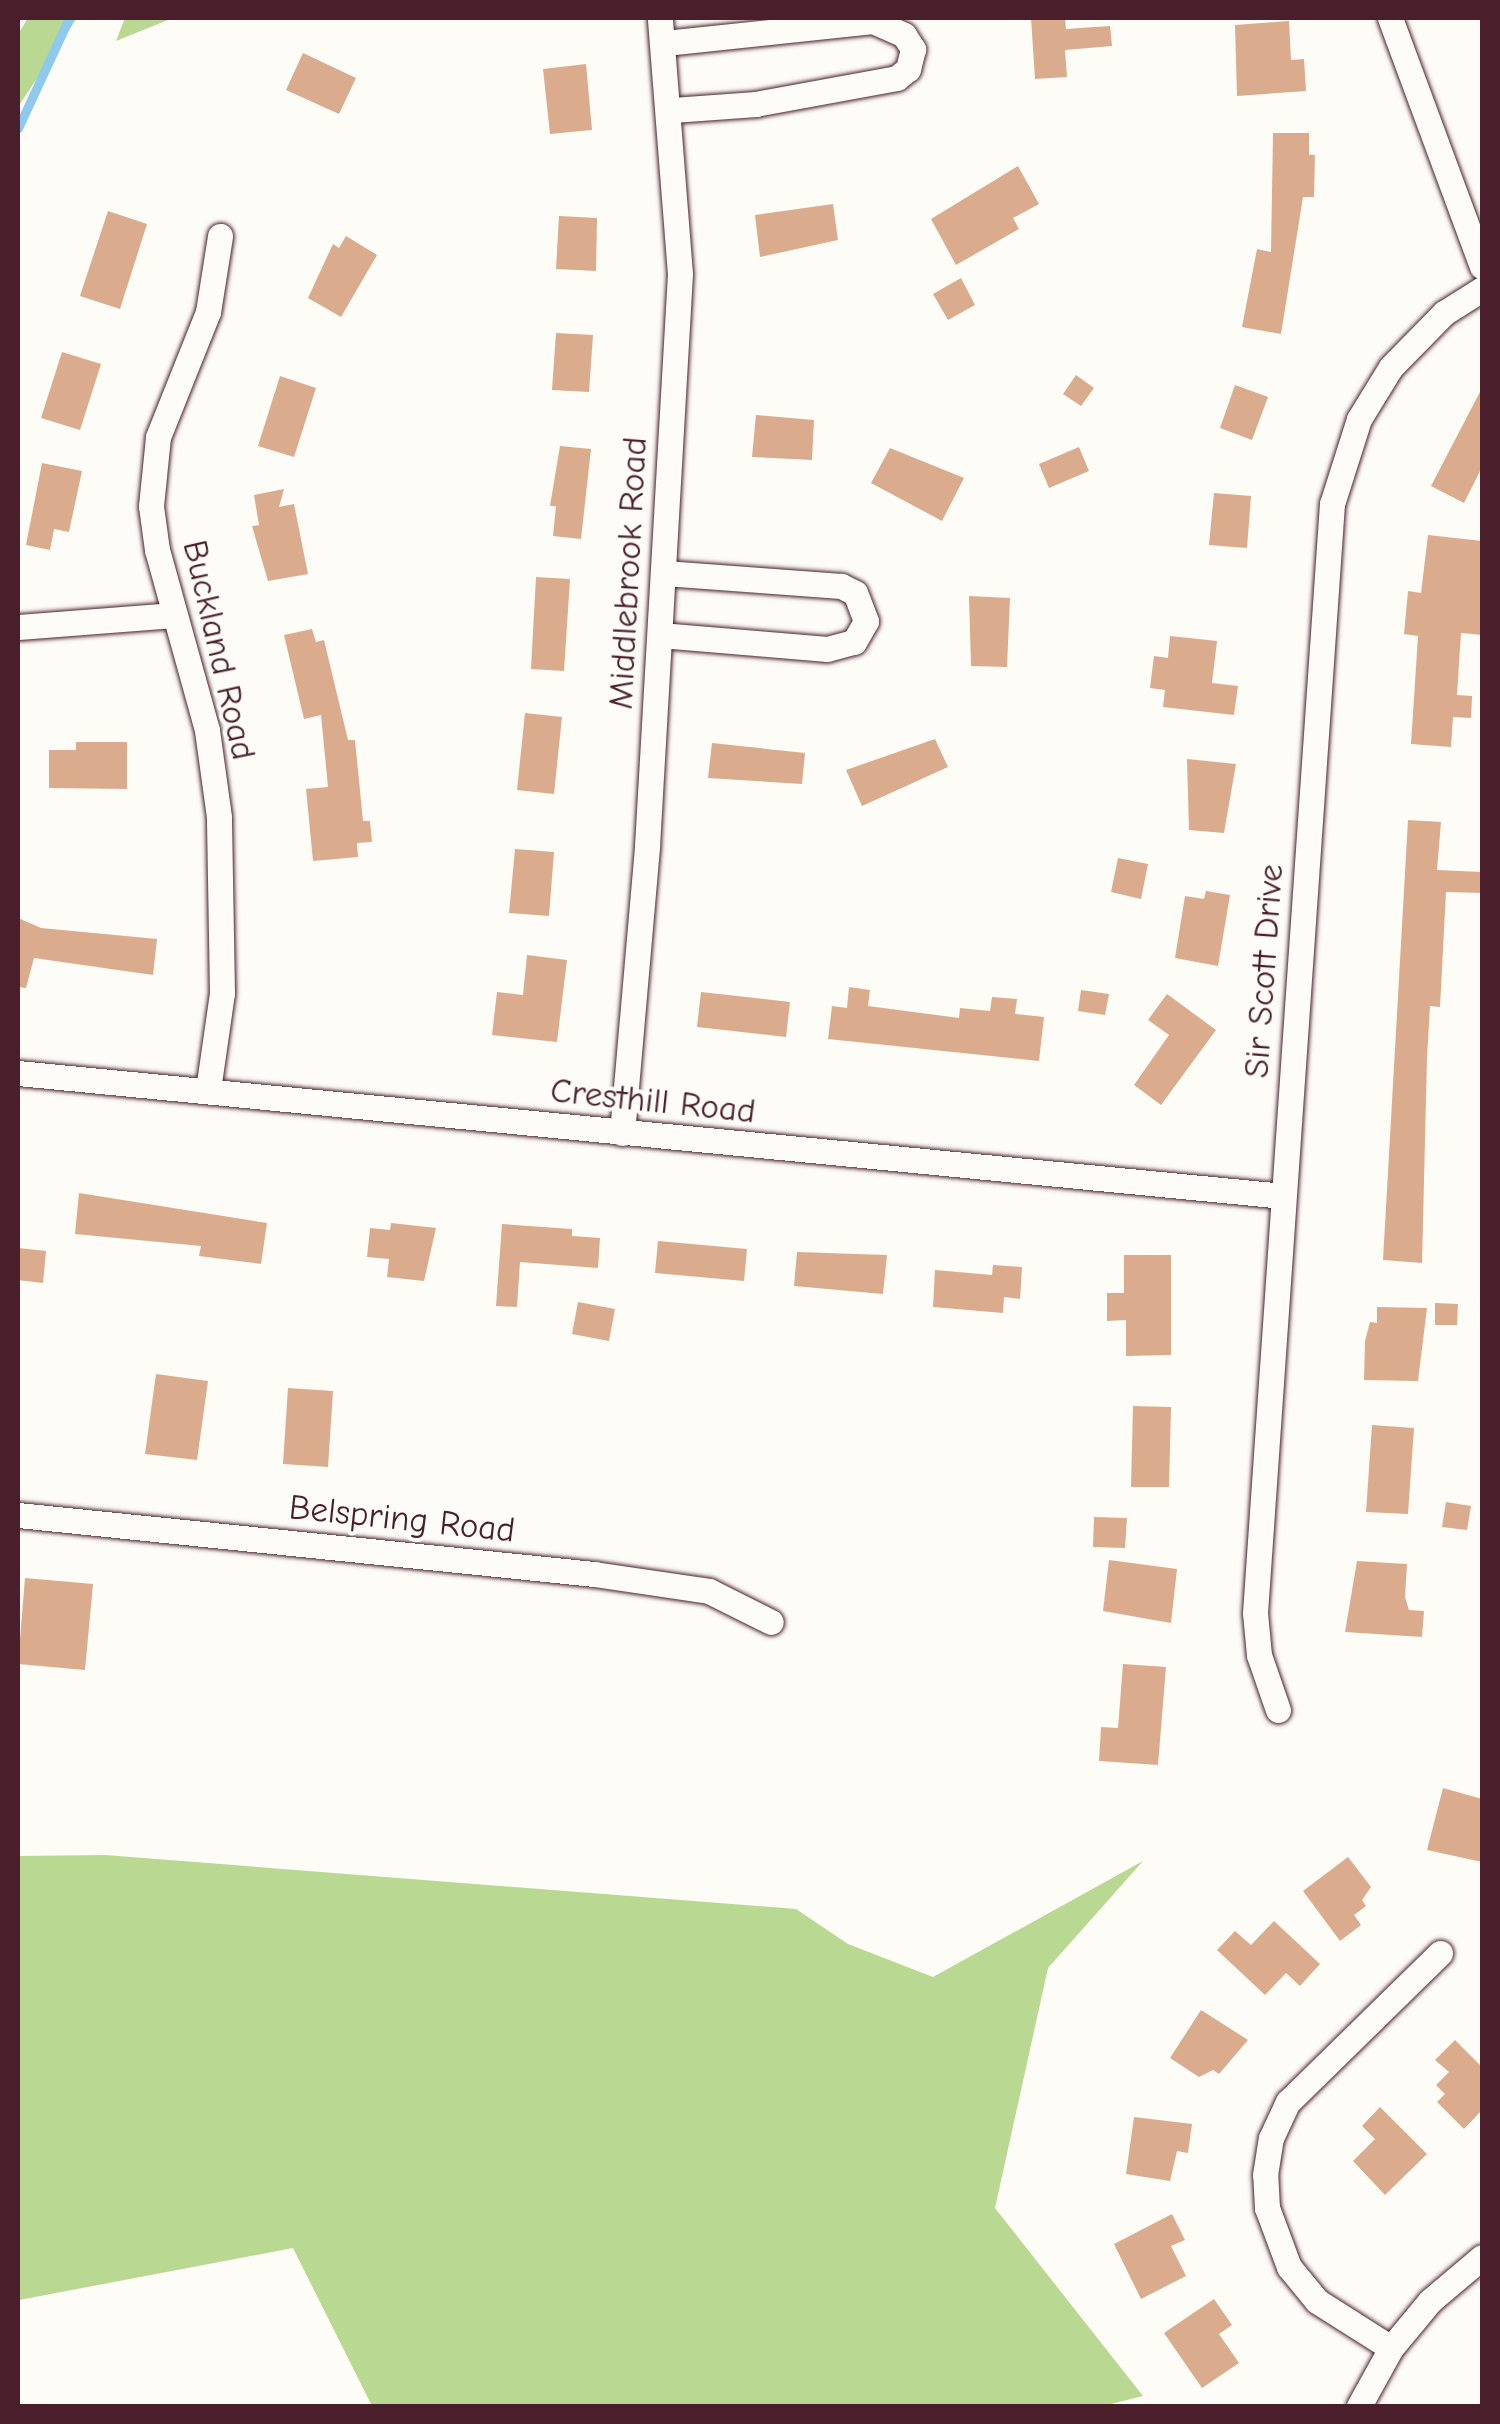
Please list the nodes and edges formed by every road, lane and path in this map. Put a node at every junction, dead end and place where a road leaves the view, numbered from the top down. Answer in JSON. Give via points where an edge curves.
{"nodes":[{"id":1,"x":1390,"y":18,"type":"edge"},
{"id":2,"x":662,"y":30,"type":"edge"},
{"id":3,"x":672,"y":110,"type":"junction"},
{"id":4,"x":220,"y":236,"type":"dead end"},
{"id":5,"x":1482,"y":267,"type":"edge"},
{"id":6,"x":1482,"y":289,"type":"edge"},
{"id":7,"x":664,"y":573,"type":"junction"},
{"id":8,"x":175,"y":615,"type":"junction"},
{"id":9,"x":18,"y":627,"type":"edge"},
{"id":10,"x":660,"y":635,"type":"junction"},
{"id":11,"x":18,"y":1073,"type":"edge"},
{"id":12,"x":208,"y":1090,"type":"junction"},
{"id":13,"x":622,"y":1133,"type":"junction"},
{"id":14,"x":1282,"y":1196,"type":"junction"},
{"id":15,"x":18,"y":1515,"type":"edge"},
{"id":16,"x":770,"y":1622,"type":"dead end"},
{"id":17,"x":1278,"y":1710,"type":"dead end"},
{"id":18,"x":1440,"y":1953,"type":"dead end"},
{"id":19,"x":1482,"y":2256,"type":"edge"},
{"id":20,"x":1391,"y":2348,"type":"junction"},
{"id":21,"x":1359,"y":2406,"type":"edge"}],
"edges":[{"from":1,"to":5,"type":"street"},
{"from":2,"to":3,"type":"street","name":"Middlebrook Road"},
{"from":2,"to":3,"type":"street","via":[[873,21],[904,35],[913,49],[908,70],[897,78],[756,104]]},
{"from":3,"to":7,"type":"street","name":"Middlebrook Road","via":[[680,274]]},
{"from":4,"to":8,"type":"street","name":"Buckland Road","via":[[208,312],[153,462],[156,550]]},
{"from":6,"to":14,"type":"street","name":"Sir Scott Drive","via":[[1444,313],[1391,367],[1359,419],[1332,504]]},
{"from":7,"to":10,"type":"street","name":"Middlebrook Road"},
{"from":7,"to":10,"type":"street","via":[[841,586],[855,593],[866,621],[854,642],[827,649]]},
{"from":8,"to":9,"type":"street"},
{"from":8,"to":12,"type":"street","name":"Buckland Road","via":[[208,730],[219,817],[222,992]]},
{"from":10,"to":13,"type":"street","name":"Middlebrook Road"},
{"from":11,"to":12,"type":"street","name":"Cresthill Road"},
{"from":12,"to":13,"type":"street","name":"Cresthill Road"},
{"from":13,"to":14,"type":"street","name":"Cresthill Road"},
{"from":14,"to":17,"type":"street","name":"Sir Scott Drive","via":[[1254,1619]]},
{"from":15,"to":16,"type":"street","name":"Belspring Road","via":[[594,1574],[709,1591]]},
{"from":18,"to":20,"type":"street","via":[[1288,2102],[1266,2175],[1266,2208],[1289,2267],[1317,2301]]},
{"from":19,"to":20,"type":"street","via":[[1430,2301]]},
{"from":20,"to":21,"type":"street"}]}
